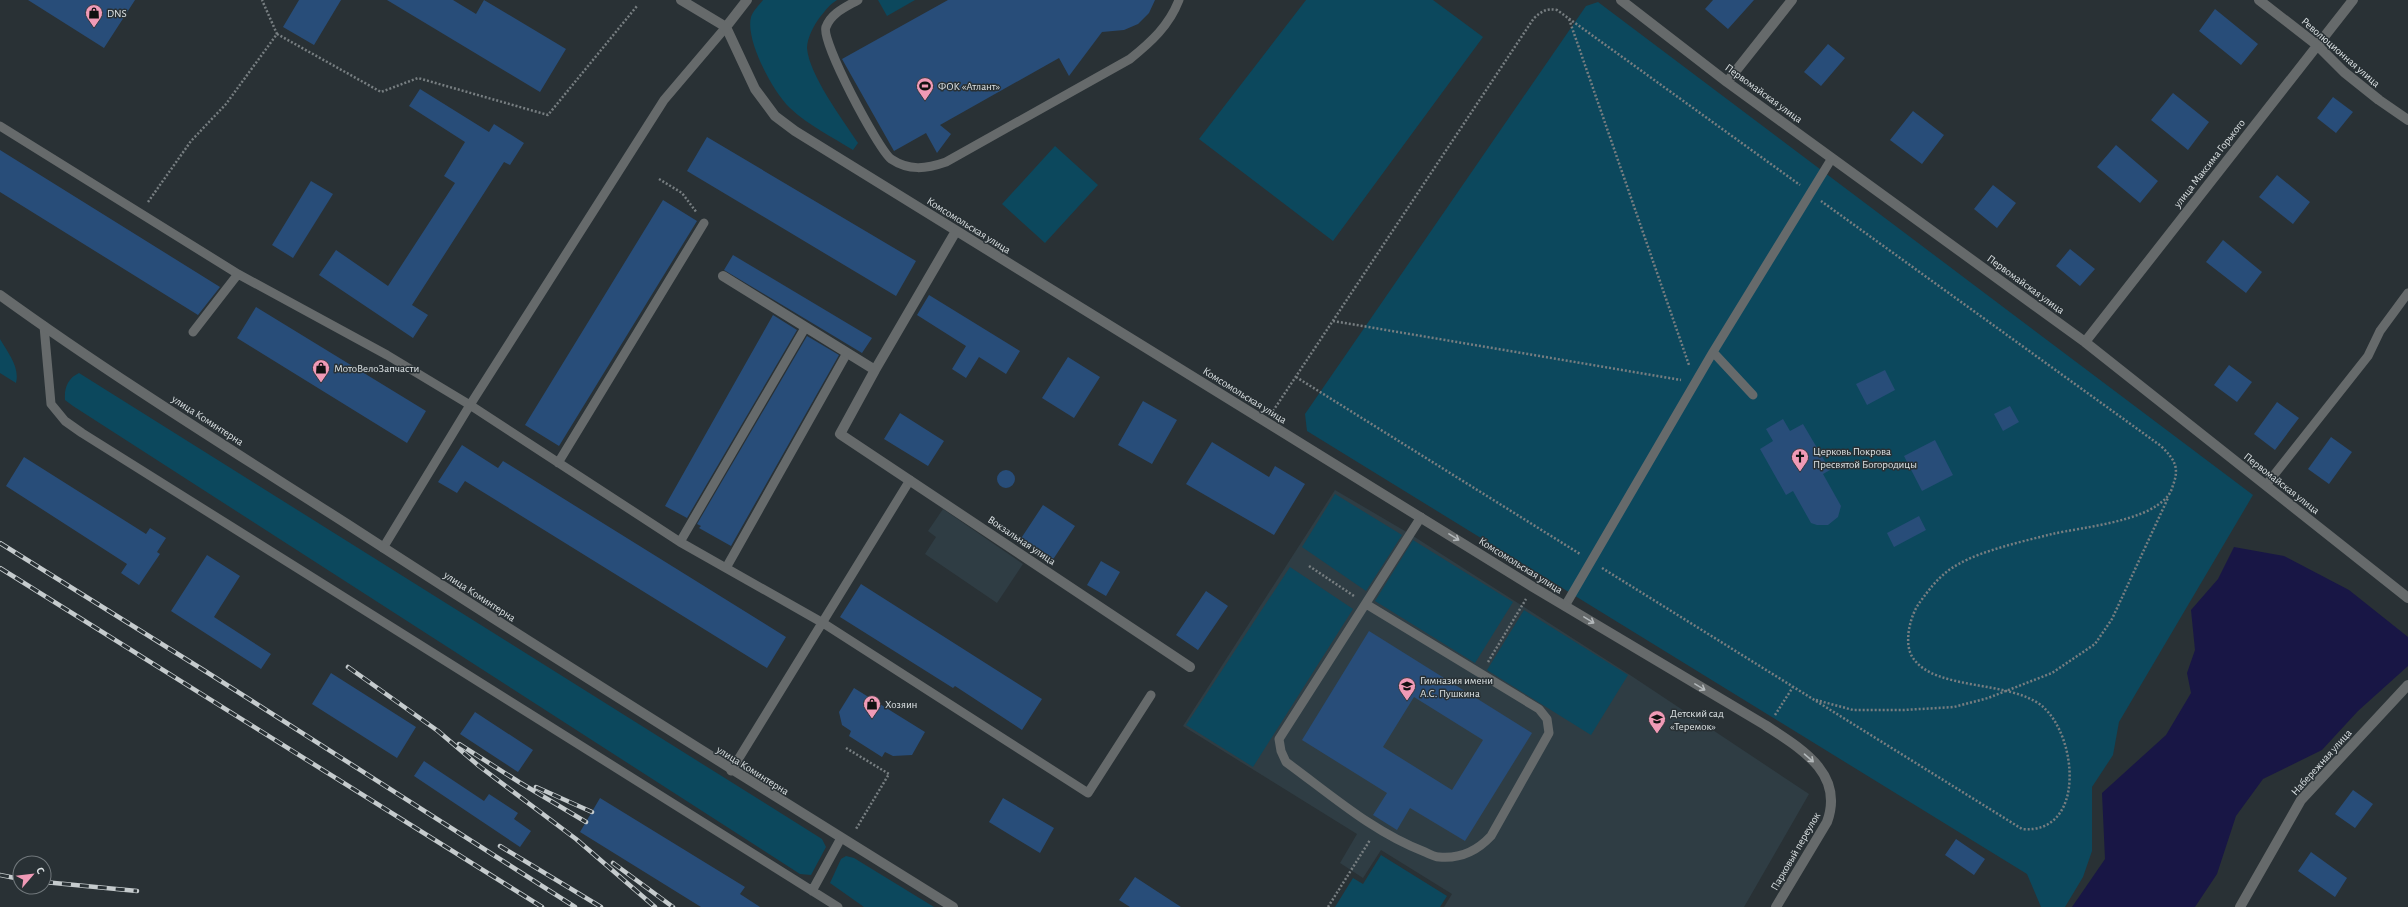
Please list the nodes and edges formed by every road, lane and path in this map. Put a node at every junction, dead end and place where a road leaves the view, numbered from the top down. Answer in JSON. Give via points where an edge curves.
{"nodes":[{"id":1,"x":262,"y":0,"type":"edge"},
{"id":2,"x":680,"y":0,"type":"edge"},
{"id":3,"x":747,"y":0,"type":"edge"},
{"id":4,"x":858,"y":0,"type":"edge"},
{"id":5,"x":1179,"y":0,"type":"edge"},
{"id":6,"x":1622,"y":0,"type":"edge"},
{"id":7,"x":1792,"y":0,"type":"edge"},
{"id":8,"x":2259,"y":0,"type":"edge"},
{"id":9,"x":2353,"y":0,"type":"edge"},
{"id":10,"x":636,"y":6,"type":"dead end"},
{"id":11,"x":1569,"y":18,"type":"junction"},
{"id":12,"x":726,"y":27,"type":"junction"},
{"id":13,"x":277,"y":34,"type":"junction"},
{"id":14,"x":2317,"y":45,"type":"junction"},
{"id":15,"x":1727,"y":82,"type":"junction"},
{"id":16,"x":2408,"y":120,"type":"edge"},
{"id":17,"x":0,"y":126,"type":"edge"},
{"id":18,"x":1832,"y":158,"type":"junction"},
{"id":19,"x":659,"y":179,"type":"dead end"},
{"id":20,"x":1810,"y":193,"type":"junction"},
{"id":21,"x":141,"y":212,"type":"junction"},
{"id":22,"x":704,"y":223,"type":"joint"},
{"id":23,"x":956,"y":231,"type":"junction"},
{"id":24,"x":238,"y":274,"type":"junction"},
{"id":25,"x":723,"y":276,"type":"dead end"},
{"id":26,"x":2408,"y":292,"type":"edge"},
{"id":27,"x":0,"y":295,"type":"edge"},
{"id":28,"x":1333,"y":321,"type":"junction"},
{"id":29,"x":44,"y":326,"type":"junction"},
{"id":30,"x":805,"y":328,"type":"junction"},
{"id":31,"x":193,"y":332,"type":"dead end"},
{"id":32,"x":2085,"y":342,"type":"junction"},
{"id":33,"x":1713,"y":352,"type":"junction"},
{"id":34,"x":847,"y":353,"type":"junction"},
{"id":35,"x":876,"y":370,"type":"junction"},
{"id":36,"x":1296,"y":377,"type":"junction"},
{"id":37,"x":1695,"y":382,"type":"junction"},
{"id":38,"x":1753,"y":394,"type":"dead end"},
{"id":39,"x":470,"y":405,"type":"junction"},
{"id":40,"x":1271,"y":415,"type":"dead end"},
{"id":41,"x":558,"y":463,"type":"junction"},
{"id":42,"x":910,"y":480,"type":"junction"},
{"id":43,"x":2266,"y":485,"type":"junction"},
{"id":44,"x":2168,"y":497,"type":"junction"},
{"id":45,"x":1421,"y":517,"type":"junction"},
{"id":46,"x":680,"y":542,"type":"junction"},
{"id":47,"x":383,"y":548,"type":"junction"},
{"id":48,"x":1590,"y":560,"type":"junction"},
{"id":49,"x":1309,"y":566,"type":"dead end"},
{"id":50,"x":726,"y":568,"type":"junction"},
{"id":51,"x":1533,"y":587,"type":"junction"},
{"id":52,"x":2408,"y":598,"type":"edge"},
{"id":53,"x":1366,"y":604,"type":"junction"},
{"id":54,"x":1565,"y":606,"type":"junction"},
{"id":55,"x":823,"y":622,"type":"junction"},
{"id":56,"x":1487,"y":663,"type":"dead end"},
{"id":57,"x":1190,"y":667,"type":"dead end"},
{"id":58,"x":2408,"y":685,"type":"edge"},
{"id":59,"x":1793,"y":687,"type":"junction"},
{"id":60,"x":2009,"y":690,"type":"junction"},
{"id":61,"x":1151,"y":695,"type":"dead end"},
{"id":62,"x":1814,"y":699,"type":"junction"},
{"id":63,"x":1768,"y":727,"type":"junction"},
{"id":64,"x":846,"y":748,"type":"dead end"},
{"id":65,"x":731,"y":771,"type":"junction"},
{"id":66,"x":1828,"y":782,"type":"joint"},
{"id":67,"x":856,"y":829,"type":"dead end"},
{"id":68,"x":841,"y":838,"type":"junction"},
{"id":69,"x":1368,"y":843,"type":"dead end"},
{"id":70,"x":812,"y":891,"type":"junction"},
{"id":71,"x":838,"y":907,"type":"edge"},
{"id":72,"x":953,"y":907,"type":"edge"},
{"id":73,"x":1328,"y":907,"type":"edge"},
{"id":74,"x":1776,"y":907,"type":"edge"},
{"id":75,"x":2240,"y":907,"type":"edge"}],
"edges":[{"from":1,"to":13,"type":"path"},
{"from":2,"to":12,"type":"street"},
{"from":3,"to":12,"type":"street"},
{"from":4,"to":5,"type":"lane","via":[[837,12],[825,27],[826,40],[834,60],[880,145],[890,158],[909,168],[929,168],[946,162],[1130,59],[1154,40],[1164,28]]},
{"from":6,"to":15,"type":"street","name":"Первомайская улица"},
{"from":7,"to":15,"type":"street"},
{"from":8,"to":14,"type":"street","name":"Революционная улица"},
{"from":9,"to":14,"type":"street","name":"улица Максима Горького"},
{"from":10,"to":13,"type":"path","via":[[548,115],[418,78],[381,92]]},
{"from":11,"to":20,"type":"path"},
{"from":11,"to":28,"type":"path","via":[[1558,10],[1550,9],[1534,18]]},
{"from":11,"to":37,"type":"path"},
{"from":12,"to":23,"type":"street","name":"Комсомольская улица","via":[[755,89],[775,116]]},
{"from":12,"to":39,"type":"lane","via":[[664,100]]},
{"from":13,"to":21,"type":"path","via":[[226,104],[191,141]]},
{"from":14,"to":16,"type":"street","name":"Революционная улица","via":[[2344,72]]},
{"from":14,"to":32,"type":"street","name":"улица Максима Горького"},
{"from":15,"to":18,"type":"street","name":"Первомайская улица"},
{"from":17,"to":21,"type":"lane"},
{"from":18,"to":20,"type":"lane"},
{"from":18,"to":32,"type":"street","name":"Первомайская улица"},
{"from":19,"to":22,"type":"path","via":[[682,193]]},
{"from":20,"to":33,"type":"lane"},
{"from":20,"to":44,"type":"path","via":[[2161,446],[2177,465],[2178,474]]},
{"from":21,"to":24,"type":"lane"},
{"from":22,"to":41,"type":"lane"},
{"from":23,"to":35,"type":"street"},
{"from":23,"to":45,"type":"street","name":"Комсомольская улица"},
{"from":24,"to":31,"type":"lane"},
{"from":24,"to":39,"type":"lane","via":[[387,355]]},
{"from":25,"to":30,"type":"street"},
{"from":26,"to":43,"type":"lane","via":[[2380,331],[2368,356]]},
{"from":27,"to":29,"type":"street","name":"улица Коминтерна"},
{"from":28,"to":36,"type":"path"},
{"from":28,"to":37,"type":"path"},
{"from":29,"to":47,"type":"street","name":"улица Коминтерна"},
{"from":29,"to":70,"type":"lane","via":[[51,404],[65,421]]},
{"from":30,"to":34,"type":"street"},
{"from":30,"to":46,"type":"lane"},
{"from":32,"to":43,"type":"street","name":"Первомайская улица"},
{"from":33,"to":37,"type":"lane"},
{"from":33,"to":38,"type":"lane"},
{"from":34,"to":35,"type":"street"},
{"from":34,"to":50,"type":"lane"},
{"from":35,"to":42,"type":"street","name":"Вокзальная улица","via":[[840,434]]},
{"from":36,"to":40,"type":"path"},
{"from":36,"to":48,"type":"path"},
{"from":37,"to":48,"type":"lane"},
{"from":39,"to":41,"type":"lane"},
{"from":39,"to":47,"type":"lane"},
{"from":41,"to":46,"type":"lane"},
{"from":42,"to":55,"type":"lane"},
{"from":42,"to":57,"type":"street","name":"Вокзальная улица"},
{"from":43,"to":52,"type":"street","name":"Первомайская улица"},
{"from":44,"to":60,"type":"path","via":[[2112,619],[2095,644],[2052,673]]},
{"from":44,"to":60,"type":"path","via":[[2148,511],[2092,528],[2054,534],[1987,552],[1940,575],[1915,612],[1908,642],[1913,658],[1924,668],[1946,678]]},
{"from":45,"to":51,"type":"street","name":"Комсомольская улица","one_way":true},
{"from":45,"to":53,"type":"lane"},
{"from":46,"to":50,"type":"lane"},
{"from":47,"to":65,"type":"street","name":"улица Коминтерна"},
{"from":48,"to":54,"type":"lane"},
{"from":48,"to":59,"type":"path"},
{"from":49,"to":53,"type":"path"},
{"from":50,"to":55,"type":"lane"},
{"from":51,"to":54,"type":"street","name":"Комсомольская улица"},
{"from":51,"to":56,"type":"path"},
{"from":53,"to":53,"type":"lane","via":[[1539,709],[1547,719],[1549,733],[1491,836],[1467,854],[1439,858],[1410,846],[1378,827],[1286,762],[1281,751],[1279,739],[1284,729]]},
{"from":54,"to":63,"type":"street","name":"Комсомольская улица","one_way":true},
{"from":55,"to":61,"type":"lane","via":[[1088,793]]},
{"from":55,"to":65,"type":"lane"},
{"from":58,"to":75,"type":"street","name":"Набережная улица","via":[[2301,800]]},
{"from":59,"to":62,"type":"path"},
{"from":59,"to":63,"type":"path"},
{"from":60,"to":62,"type":"path","via":[[1954,707],[1904,710],[1853,710]]},
{"from":60,"to":62,"type":"path","via":[[2041,705],[2052,716],[2063,734],[2068,750],[2069,781],[2062,813],[2048,824],[2034,830],[2022,828]]},
{"from":63,"to":66,"type":"street","name":"Комсомольская улица","one_way":true,"via":[[1813,761]]},
{"from":64,"to":67,"type":"path","via":[[889,774]]},
{"from":65,"to":68,"type":"street","name":"улица Коминтерна"},
{"from":66,"to":74,"type":"street","name":"Парковый переулок","via":[[1832,792],[1832,808],[1827,822]]},
{"from":68,"to":70,"type":"lane"},
{"from":68,"to":72,"type":"street","name":"улица Коминтерна"},
{"from":69,"to":73,"type":"path"},
{"from":70,"to":71,"type":"lane"}]}
